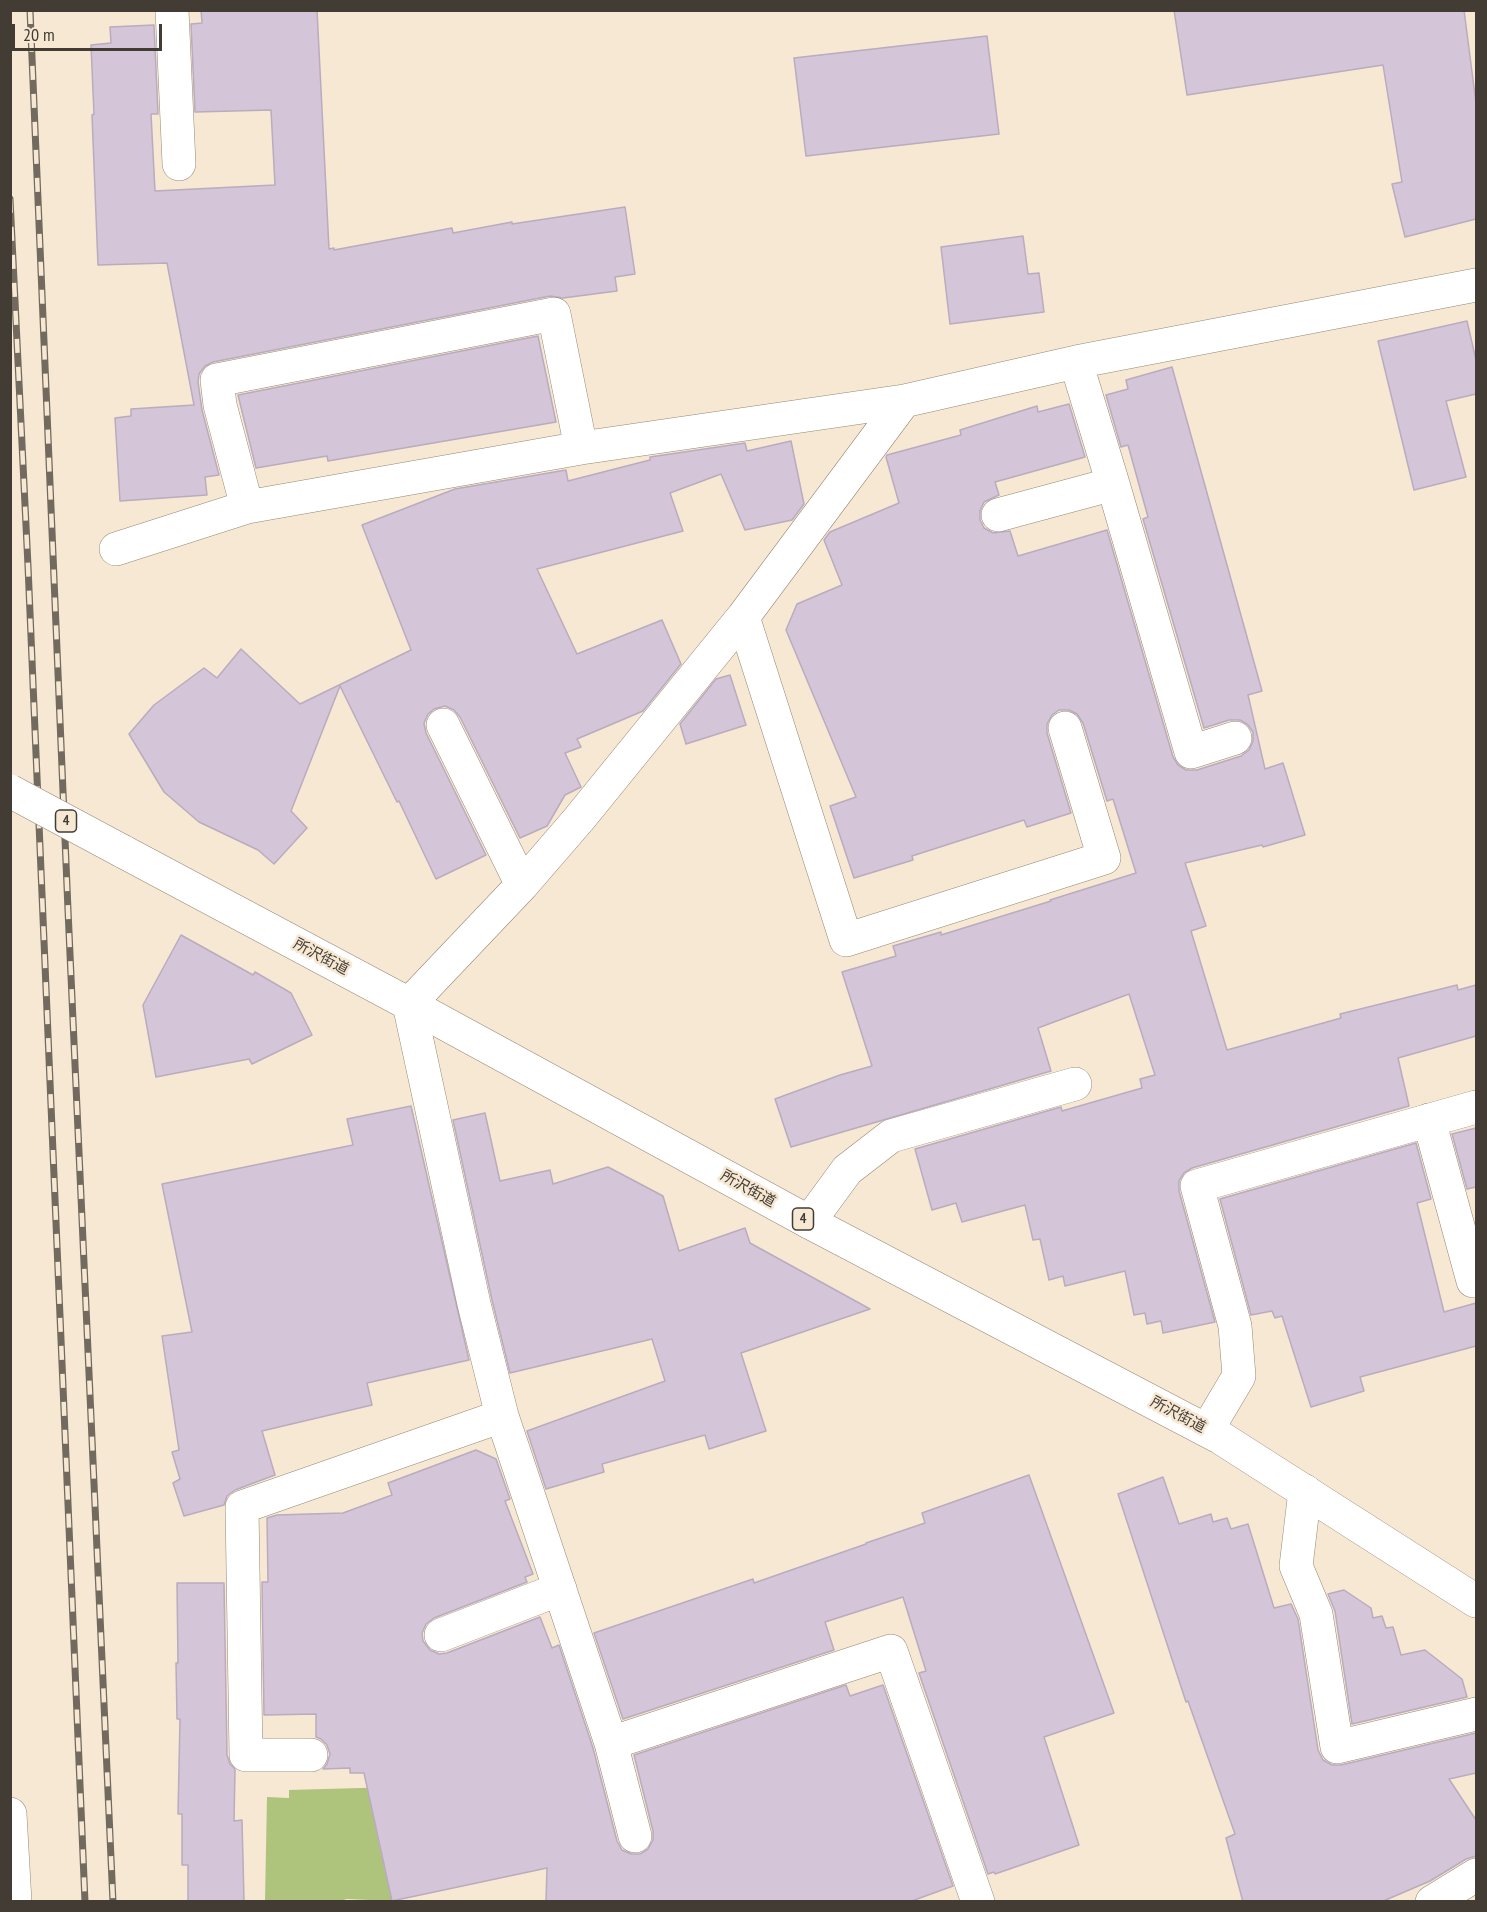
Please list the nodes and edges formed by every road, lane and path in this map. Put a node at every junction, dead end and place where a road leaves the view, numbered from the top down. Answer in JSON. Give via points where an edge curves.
{"nodes":[{"id":1,"x":172,"y":10,"type":"edge"},
{"id":2,"x":179,"y":164,"type":"dead end"},
{"id":3,"x":1476,"y":285,"type":"edge"},
{"id":4,"x":1076,"y":362,"type":"junction"},
{"id":5,"x":904,"y":402,"type":"junction"},
{"id":6,"x":581,"y":448,"type":"junction"},
{"id":7,"x":1113,"y":484,"type":"junction"},
{"id":8,"x":247,"y":507,"type":"junction"},
{"id":9,"x":998,"y":515,"type":"dead end"},
{"id":10,"x":116,"y":549,"type":"dead end"},
{"id":11,"x":743,"y":617,"type":"junction"},
{"id":12,"x":443,"y":725,"type":"dead end"},
{"id":13,"x":1065,"y":728,"type":"dead end"},
{"id":14,"x":1235,"y":738,"type":"dead end"},
{"id":15,"x":10,"y":791,"type":"edge"},
{"id":16,"x":522,"y":885,"type":"junction"},
{"id":17,"x":409,"y":1004,"type":"junction"},
{"id":18,"x":1075,"y":1084,"type":"dead end"},
{"id":19,"x":1476,"y":1107,"type":"edge"},
{"id":20,"x":1429,"y":1120,"type":"junction"},
{"id":21,"x":809,"y":1222,"type":"junction"},
{"id":22,"x":1473,"y":1281,"type":"dead end"},
{"id":23,"x":502,"y":1416,"type":"junction"},
{"id":24,"x":1207,"y":1430,"type":"junction"},
{"id":25,"x":1305,"y":1491,"type":"junction"},
{"id":26,"x":560,"y":1589,"type":"junction"},
{"id":27,"x":1476,"y":1601,"type":"edge"},
{"id":28,"x":441,"y":1635,"type":"dead end"},
{"id":29,"x":1476,"y":1714,"type":"edge"},
{"id":30,"x":611,"y":1743,"type":"junction"},
{"id":31,"x":311,"y":1755,"type":"dead end"},
{"id":32,"x":10,"y":1814,"type":"edge"},
{"id":33,"x":635,"y":1836,"type":"dead end"},
{"id":34,"x":1476,"y":1875,"type":"edge"},
{"id":35,"x":15,"y":1902,"type":"edge"},
{"id":36,"x":978,"y":1902,"type":"edge"},
{"id":37,"x":1432,"y":1902,"type":"edge"}],
"edges":[{"from":1,"to":2,"type":"street"},
{"from":3,"to":4,"type":"street"},
{"from":4,"to":5,"type":"street"},
{"from":4,"to":7,"type":"street"},
{"from":5,"to":6,"type":"street"},
{"from":5,"to":11,"type":"street"},
{"from":6,"to":8,"type":"street"},
{"from":6,"to":8,"type":"street","via":[[554,314],[217,380]]},
{"from":7,"to":9,"type":"street"},
{"from":7,"to":14,"type":"street","via":[[1191,752]]},
{"from":8,"to":10,"type":"street"},
{"from":11,"to":13,"type":"street","via":[[846,940],[1104,858]]},
{"from":11,"to":16,"type":"street"},
{"from":12,"to":16,"type":"street"},
{"from":15,"to":17,"type":"street","name":"所沢街道","number":"4","bridge":true},
{"from":16,"to":17,"type":"street"},
{"from":17,"to":21,"type":"street","name":"所沢街道","number":"4"},
{"from":17,"to":23,"type":"street"},
{"from":18,"to":21,"type":"street","via":[[891,1136],[847,1170]]},
{"from":19,"to":20,"type":"street"},
{"from":20,"to":22,"type":"street"},
{"from":20,"to":24,"type":"street","via":[[1197,1186],[1235,1326],[1239,1376]]},
{"from":21,"to":24,"type":"street","name":"所沢街道","number":"4"},
{"from":23,"to":26,"type":"street"},
{"from":23,"to":31,"type":"street","via":[[243,1507],[246,1755]]},
{"from":24,"to":25,"type":"street","name":"所沢街道","number":"4"},
{"from":25,"to":27,"type":"street","name":"所沢街道","number":"4"},
{"from":25,"to":29,"type":"street","via":[[1296,1566],[1316,1614],[1337,1747]]},
{"from":26,"to":28,"type":"street"},
{"from":26,"to":30,"type":"street"},
{"from":30,"to":33,"type":"street"},
{"from":30,"to":36,"type":"street","via":[[891,1651]]},
{"from":32,"to":35,"type":"street"},
{"from":34,"to":37,"type":"street"}]}
